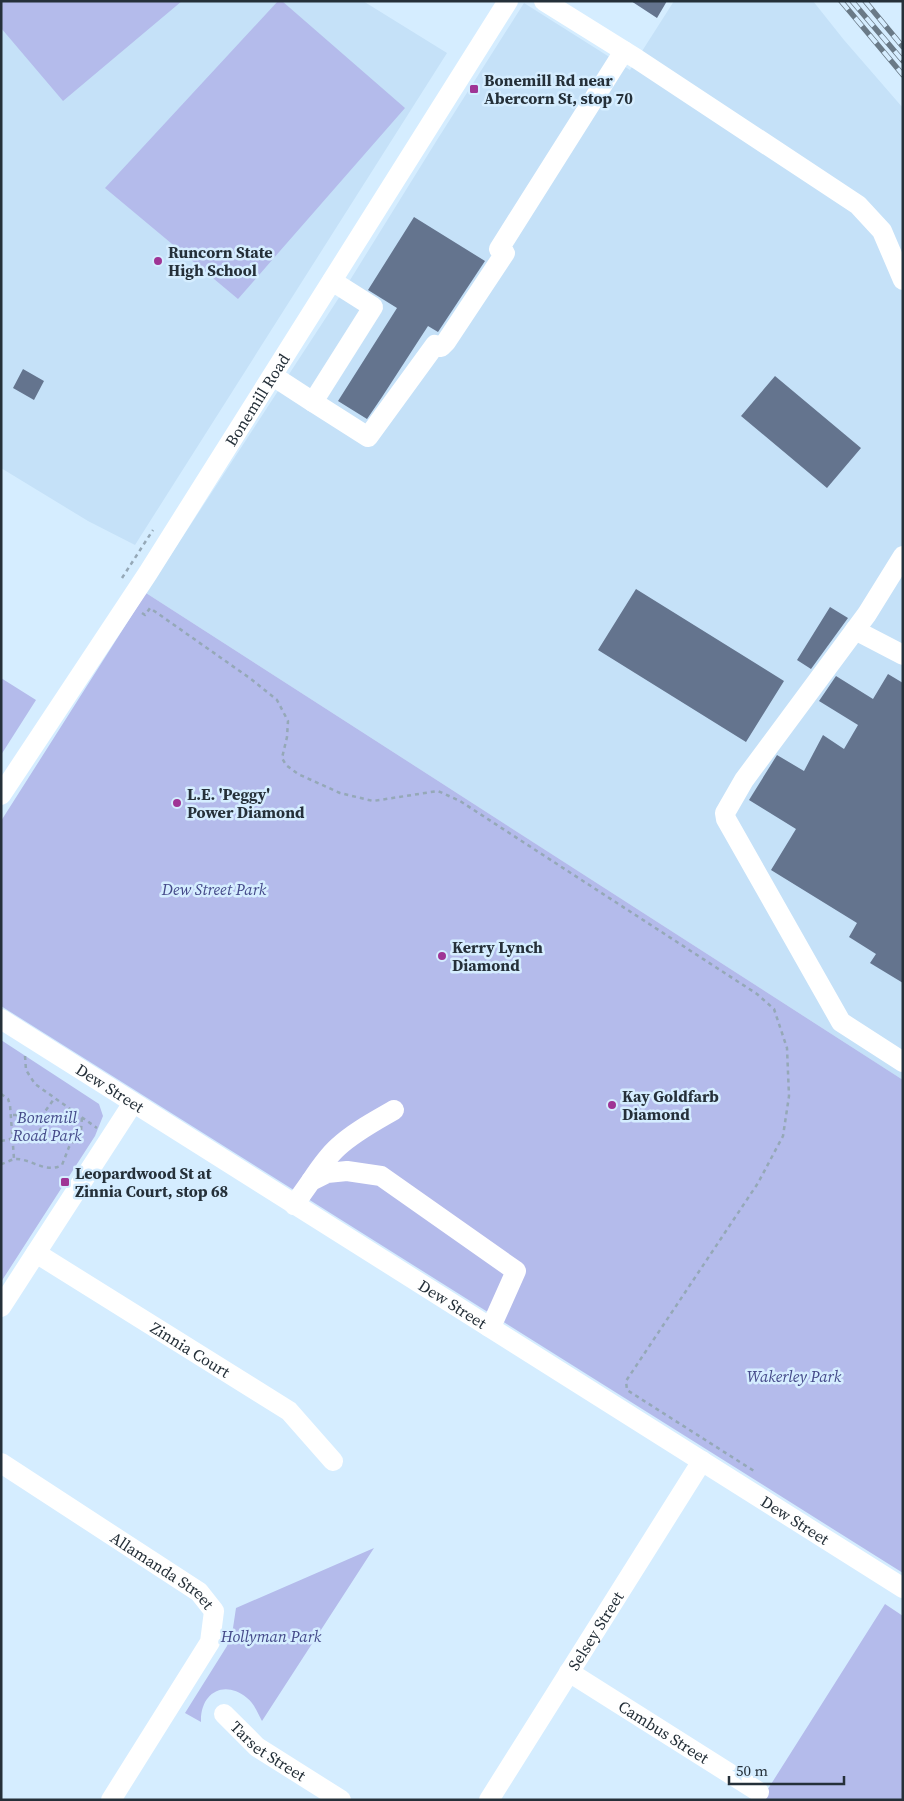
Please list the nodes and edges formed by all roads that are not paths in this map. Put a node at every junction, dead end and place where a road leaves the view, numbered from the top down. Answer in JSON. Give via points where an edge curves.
{"nodes":[{"id":1,"x":508,"y":1,"type":"edge"},
{"id":2,"x":544,"y":1,"type":"edge"},
{"id":3,"x":624,"y":51,"type":"junction"},
{"id":4,"x":903,"y":280,"type":"edge"},
{"id":5,"x":332,"y":281,"type":"junction"},
{"id":6,"x":273,"y":376,"type":"junction"},
{"id":7,"x":313,"y":402,"type":"junction"},
{"id":8,"x":903,"y":556,"type":"edge"},
{"id":9,"x":855,"y":630,"type":"junction"},
{"id":10,"x":903,"y":655,"type":"edge"},
{"id":11,"x":1,"y":796,"type":"edge"},
{"id":12,"x":1,"y":1019,"type":"edge"},
{"id":13,"x":903,"y":1062,"type":"edge"},
{"id":14,"x":133,"y":1103,"type":"junction"},
{"id":15,"x":394,"y":1110,"type":"dead end"},
{"id":16,"x":311,"y":1181,"type":"junction"},
{"id":17,"x":294,"y":1204,"type":"junction"},
{"id":18,"x":36,"y":1253,"type":"junction"},
{"id":19,"x":1,"y":1307,"type":"edge"},
{"id":20,"x":489,"y":1327,"type":"junction"},
{"id":21,"x":333,"y":1461,"type":"dead end"},
{"id":22,"x":702,"y":1461,"type":"junction"},
{"id":23,"x":1,"y":1463,"type":"edge"},
{"id":24,"x":903,"y":1588,"type":"edge"},
{"id":25,"x":569,"y":1672,"type":"junction"},
{"id":26,"x":224,"y":1714,"type":"dead end"},
{"id":27,"x":759,"y":1792,"type":"dead end"},
{"id":28,"x":111,"y":1800,"type":"edge"},
{"id":29,"x":341,"y":1800,"type":"edge"},
{"id":30,"x":488,"y":1800,"type":"edge"}],
"edges":[{"from":1,"to":5,"type":"street","name":"Bonemill Road"},
{"from":2,"to":3,"type":"street"},
{"from":3,"to":4,"type":"street","via":[[858,205],[882,231]]},
{"from":3,"to":7,"type":"street","via":[[499,249],[505,253],[457,326],[441,347],[435,345],[368,437]]},
{"from":5,"to":6,"type":"street","name":"Bonemill Road"},
{"from":5,"to":7,"type":"street","via":[[373,307]]},
{"from":6,"to":7,"type":"street"},
{"from":6,"to":11,"type":"street","name":"Bonemill Road"},
{"from":8,"to":9,"type":"street"},
{"from":9,"to":10,"type":"street"},
{"from":9,"to":13,"type":"street","via":[[744,780],[726,813],[726,819],[841,1022]]},
{"from":12,"to":14,"type":"street","name":"Dew Street"},
{"from":14,"to":17,"type":"street","name":"Dew Street"},
{"from":14,"to":18,"type":"street"},
{"from":15,"to":16,"type":"street","via":[[338,1147]]},
{"from":16,"to":17,"type":"street"},
{"from":16,"to":20,"type":"street","via":[[327,1173],[347,1171],[381,1176],[516,1271]]},
{"from":17,"to":20,"type":"street","name":"Dew Street"},
{"from":18,"to":19,"type":"street"},
{"from":18,"to":21,"type":"street","name":"Zinnia Court","via":[[289,1411]]},
{"from":20,"to":22,"type":"street","name":"Dew Street"},
{"from":22,"to":24,"type":"street","name":"Dew Street"},
{"from":22,"to":25,"type":"street","name":"Selsey Street"},
{"from":23,"to":28,"type":"street","name":"Allamanda Street","via":[[198,1592],[214,1611],[210,1642]]},
{"from":25,"to":27,"type":"street","name":"Cambus Street"},
{"from":25,"to":30,"type":"street","name":"Selsey Street"},
{"from":26,"to":29,"type":"street","name":"Tarset Street","via":[[258,1747]]}]}
